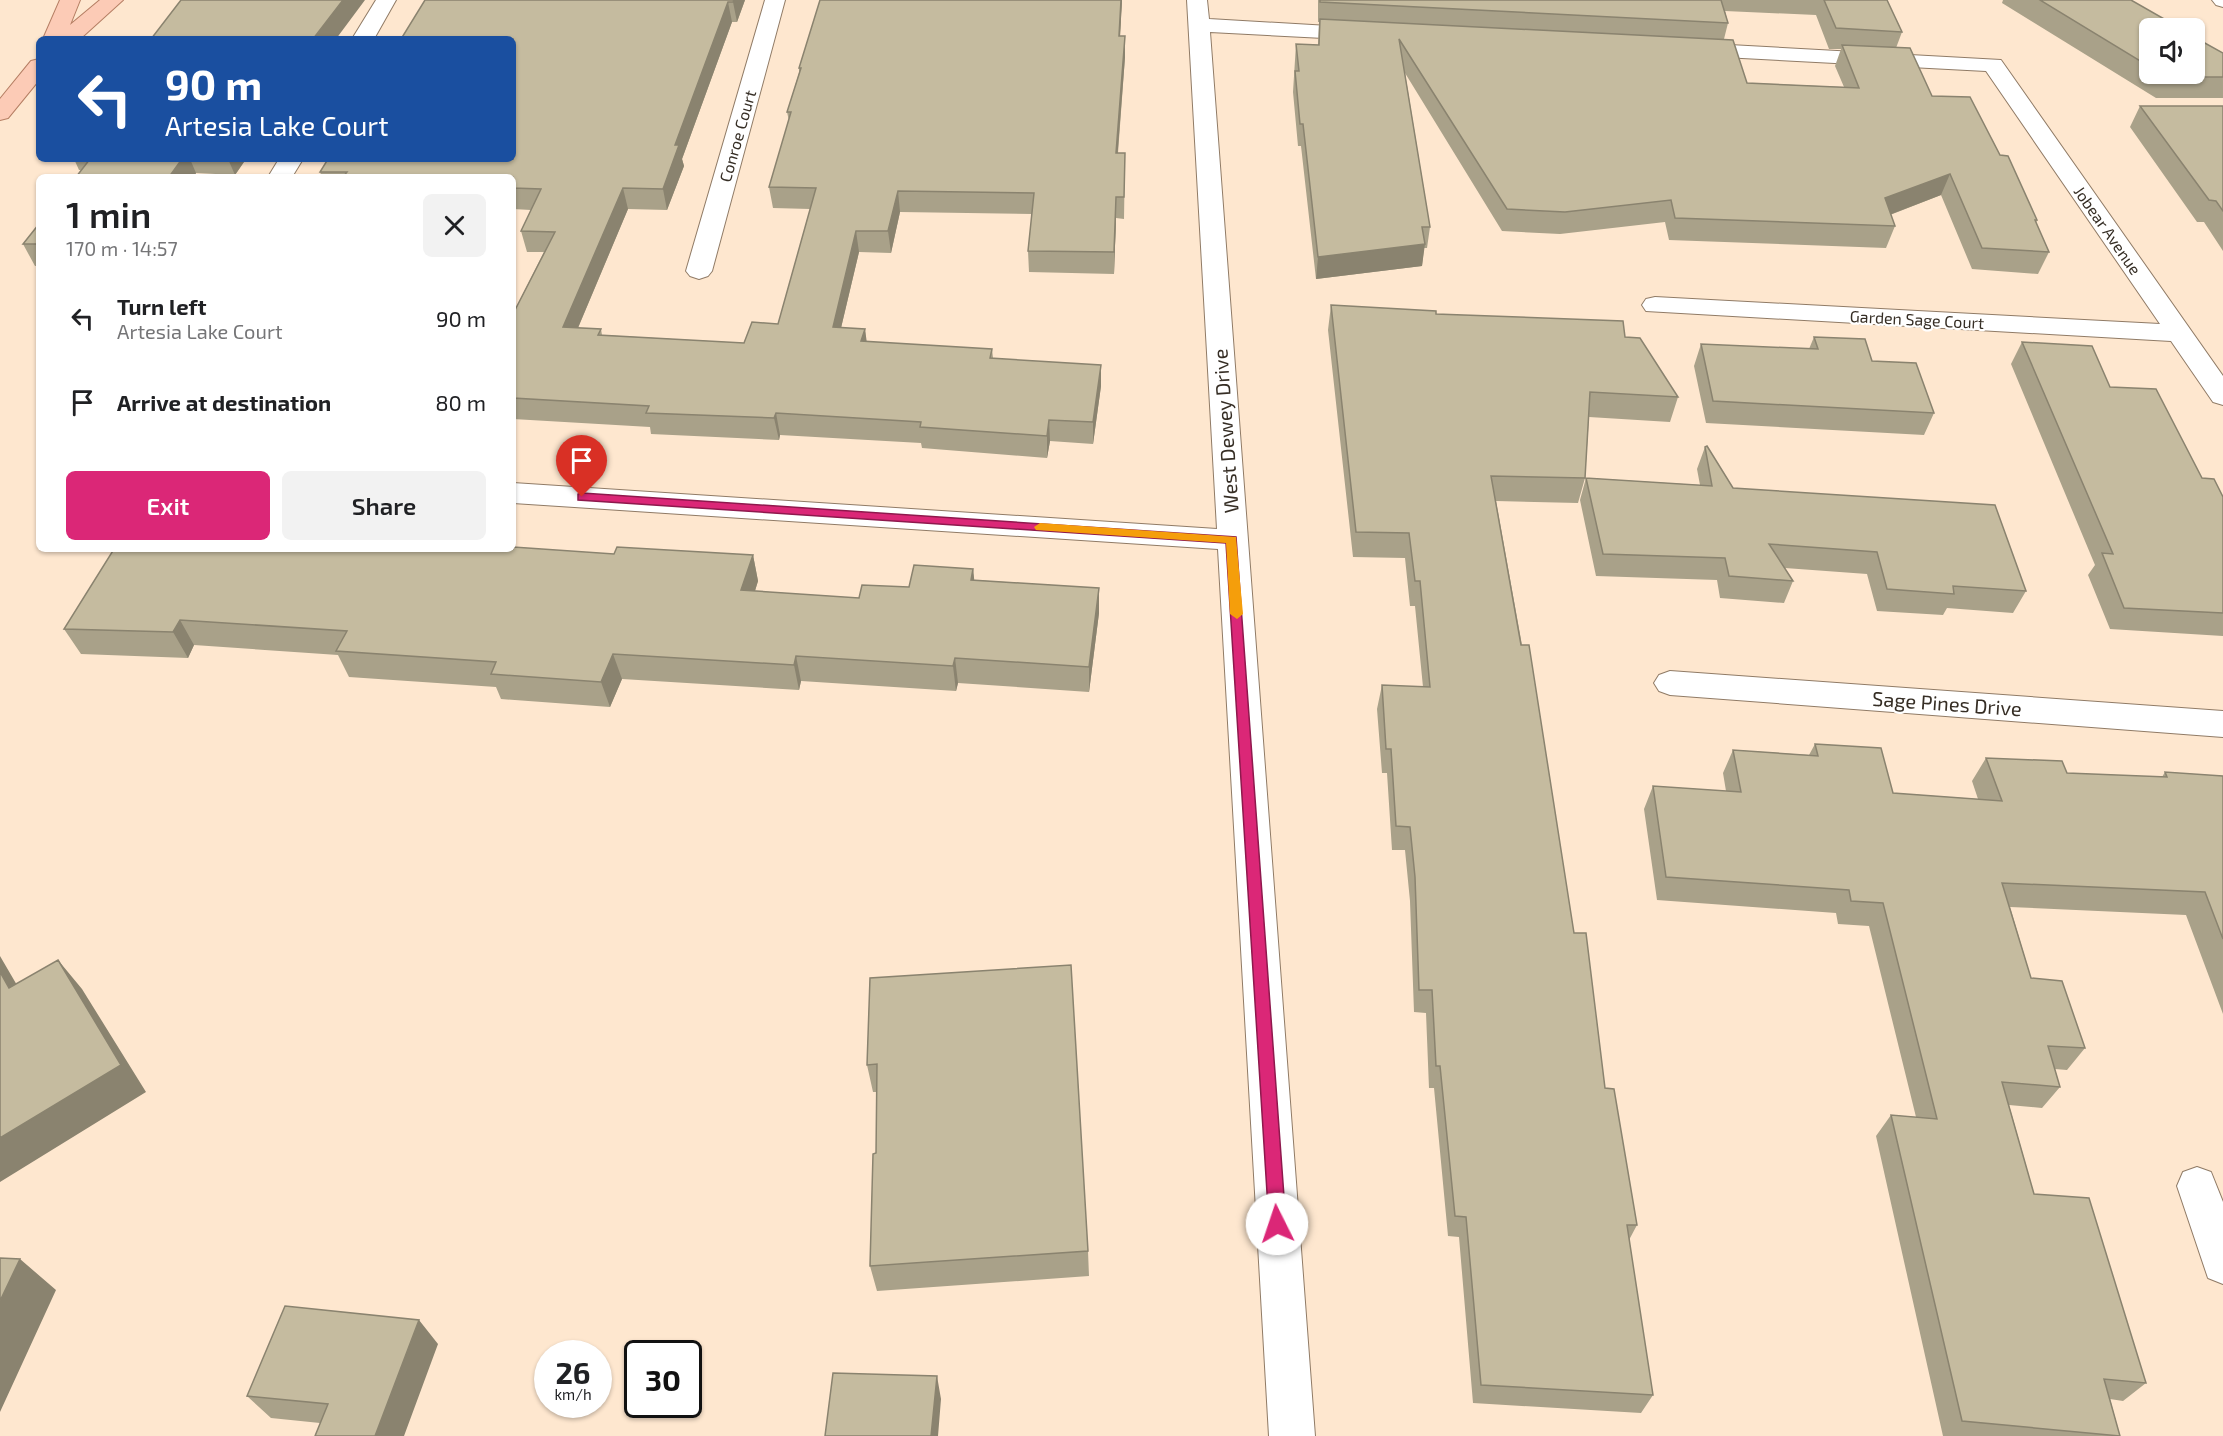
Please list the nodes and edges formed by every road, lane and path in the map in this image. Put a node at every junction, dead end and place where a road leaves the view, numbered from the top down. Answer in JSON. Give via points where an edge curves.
{"nodes":[{"id":1,"x":70,"y":0,"type":"edge"},
{"id":2,"x":113,"y":0,"type":"edge"},
{"id":3,"x":386,"y":0,"type":"edge"},
{"id":4,"x":775,"y":0,"type":"edge"},
{"id":5,"x":1198,"y":13,"type":"edge"},
{"id":6,"x":1389,"y":35,"type":"edge"},
{"id":7,"x":55,"y":36,"type":"edge"},
{"id":8,"x":71,"y":36,"type":"edge"},
{"id":9,"x":365,"y":36,"type":"edge"},
{"id":10,"x":1673,"y":49,"type":"edge"},
{"id":11,"x":36,"y":70,"type":"edge"},
{"id":12,"x":0,"y":113,"type":"edge"},
{"id":13,"x":699,"y":271,"type":"dead end"},
{"id":14,"x":1655,"y":305,"type":"dead end"},
{"id":15,"x":2180,"y":333,"type":"junction"},
{"id":16,"x":2223,"y":396,"type":"edge"},
{"id":17,"x":516,"y":493,"type":"edge"},
{"id":18,"x":1232,"y":540,"type":"junction"},
{"id":19,"x":1670,"y":683,"type":"dead end"},
{"id":20,"x":2223,"y":724,"type":"edge"},
{"id":21,"x":2197,"y":1186,"type":"dead end"},
{"id":22,"x":2223,"y":1264,"type":"edge"},
{"id":23,"x":1292,"y":1436,"type":"edge"}],
"edges":[{"from":1,"to":7,"type":"main road"},
{"from":2,"to":8,"type":"main road"},
{"from":3,"to":9,"type":"street"},
{"from":4,"to":13,"type":"street","name":"Conroe Court"},
{"from":5,"to":6,"type":"street"},
{"from":5,"to":18,"type":"street","name":"West Dewey Drive"},
{"from":10,"to":15,"type":"street","name":"Jobear Avenue","via":[[1993,65]]},
{"from":11,"to":12,"type":"main road"},
{"from":14,"to":15,"type":"street","name":"Garden Sage Court"},
{"from":15,"to":16,"type":"street","name":"Jobear Avenue"},
{"from":17,"to":18,"type":"street"},
{"from":18,"to":23,"type":"street","name":"West Dewey Drive"},
{"from":19,"to":20,"type":"street","name":"Sage Pines Drive"},
{"from":21,"to":22,"type":"street"}]}
